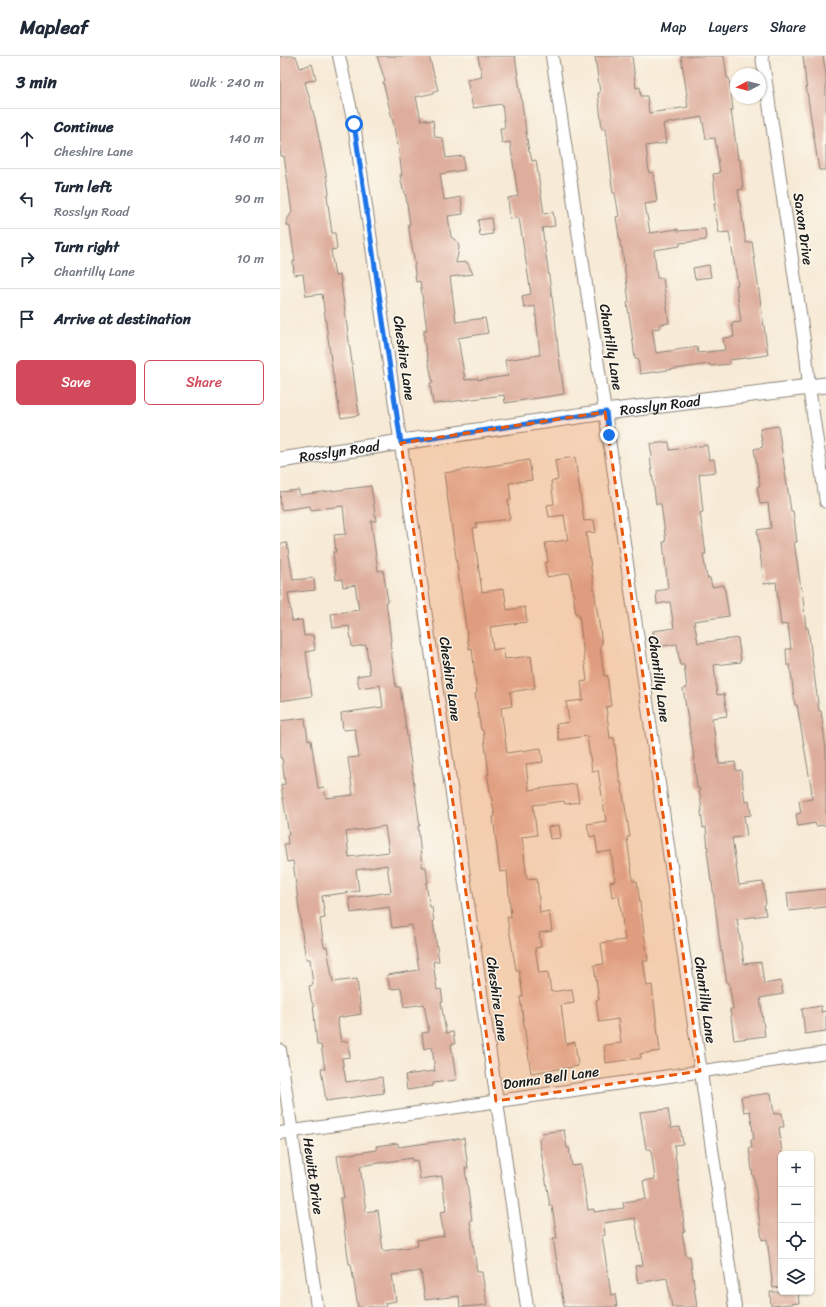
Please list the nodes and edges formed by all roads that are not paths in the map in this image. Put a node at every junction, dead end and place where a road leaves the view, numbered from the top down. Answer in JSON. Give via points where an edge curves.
{"nodes":[{"id":1,"x":339,"y":56,"type":"edge"},
{"id":2,"x":552,"y":56,"type":"edge"},
{"id":3,"x":762,"y":56,"type":"edge"},
{"id":4,"x":826,"y":385,"type":"edge"},
{"id":5,"x":810,"y":387,"type":"junction"},
{"id":6,"x":606,"y":412,"type":"junction"},
{"id":7,"x":401,"y":443,"type":"junction"},
{"id":8,"x":280,"y":460,"type":"edge"},
{"id":9,"x":826,"y":502,"type":"edge"},
{"id":10,"x":280,"y":1050,"type":"edge"},
{"id":11,"x":826,"y":1054,"type":"edge"},
{"id":12,"x":700,"y":1071,"type":"junction"},
{"id":13,"x":496,"y":1101,"type":"junction"},
{"id":14,"x":286,"y":1132,"type":"edge"},
{"id":15,"x":317,"y":1307,"type":"edge"},
{"id":16,"x":527,"y":1307,"type":"edge"},
{"id":17,"x":735,"y":1307,"type":"edge"}],
"edges":[{"from":1,"to":7,"type":"street","name":"Cheshire Lane","via":[[354,124]]},
{"from":2,"to":6,"type":"street","name":"Chantilly Lane"},
{"from":3,"to":5,"type":"street","name":"Saxon Drive"},
{"from":4,"to":5,"type":"street","name":"Rosslyn Road"},
{"from":5,"to":6,"type":"street","name":"Rosslyn Road"},
{"from":5,"to":9,"type":"street","name":"Saxon Drive"},
{"from":6,"to":7,"type":"street","name":"Rosslyn Road"},
{"from":6,"to":12,"type":"street","name":"Chantilly Lane"},
{"from":7,"to":8,"type":"street","name":"Rosslyn Road"},
{"from":7,"to":13,"type":"street","name":"Cheshire Lane"},
{"from":10,"to":14,"type":"street","name":"Hewitt Drive"},
{"from":11,"to":12,"type":"street","name":"Donna Bell Lane"},
{"from":12,"to":13,"type":"street","name":"Donna Bell Lane"},
{"from":12,"to":17,"type":"street","name":"Chantilly Lane"},
{"from":13,"to":14,"type":"street","name":"Donna Bell Lane"},
{"from":13,"to":16,"type":"street","name":"Cheshire Lane"},
{"from":14,"to":15,"type":"street","name":"Hewitt Drive"}]}
